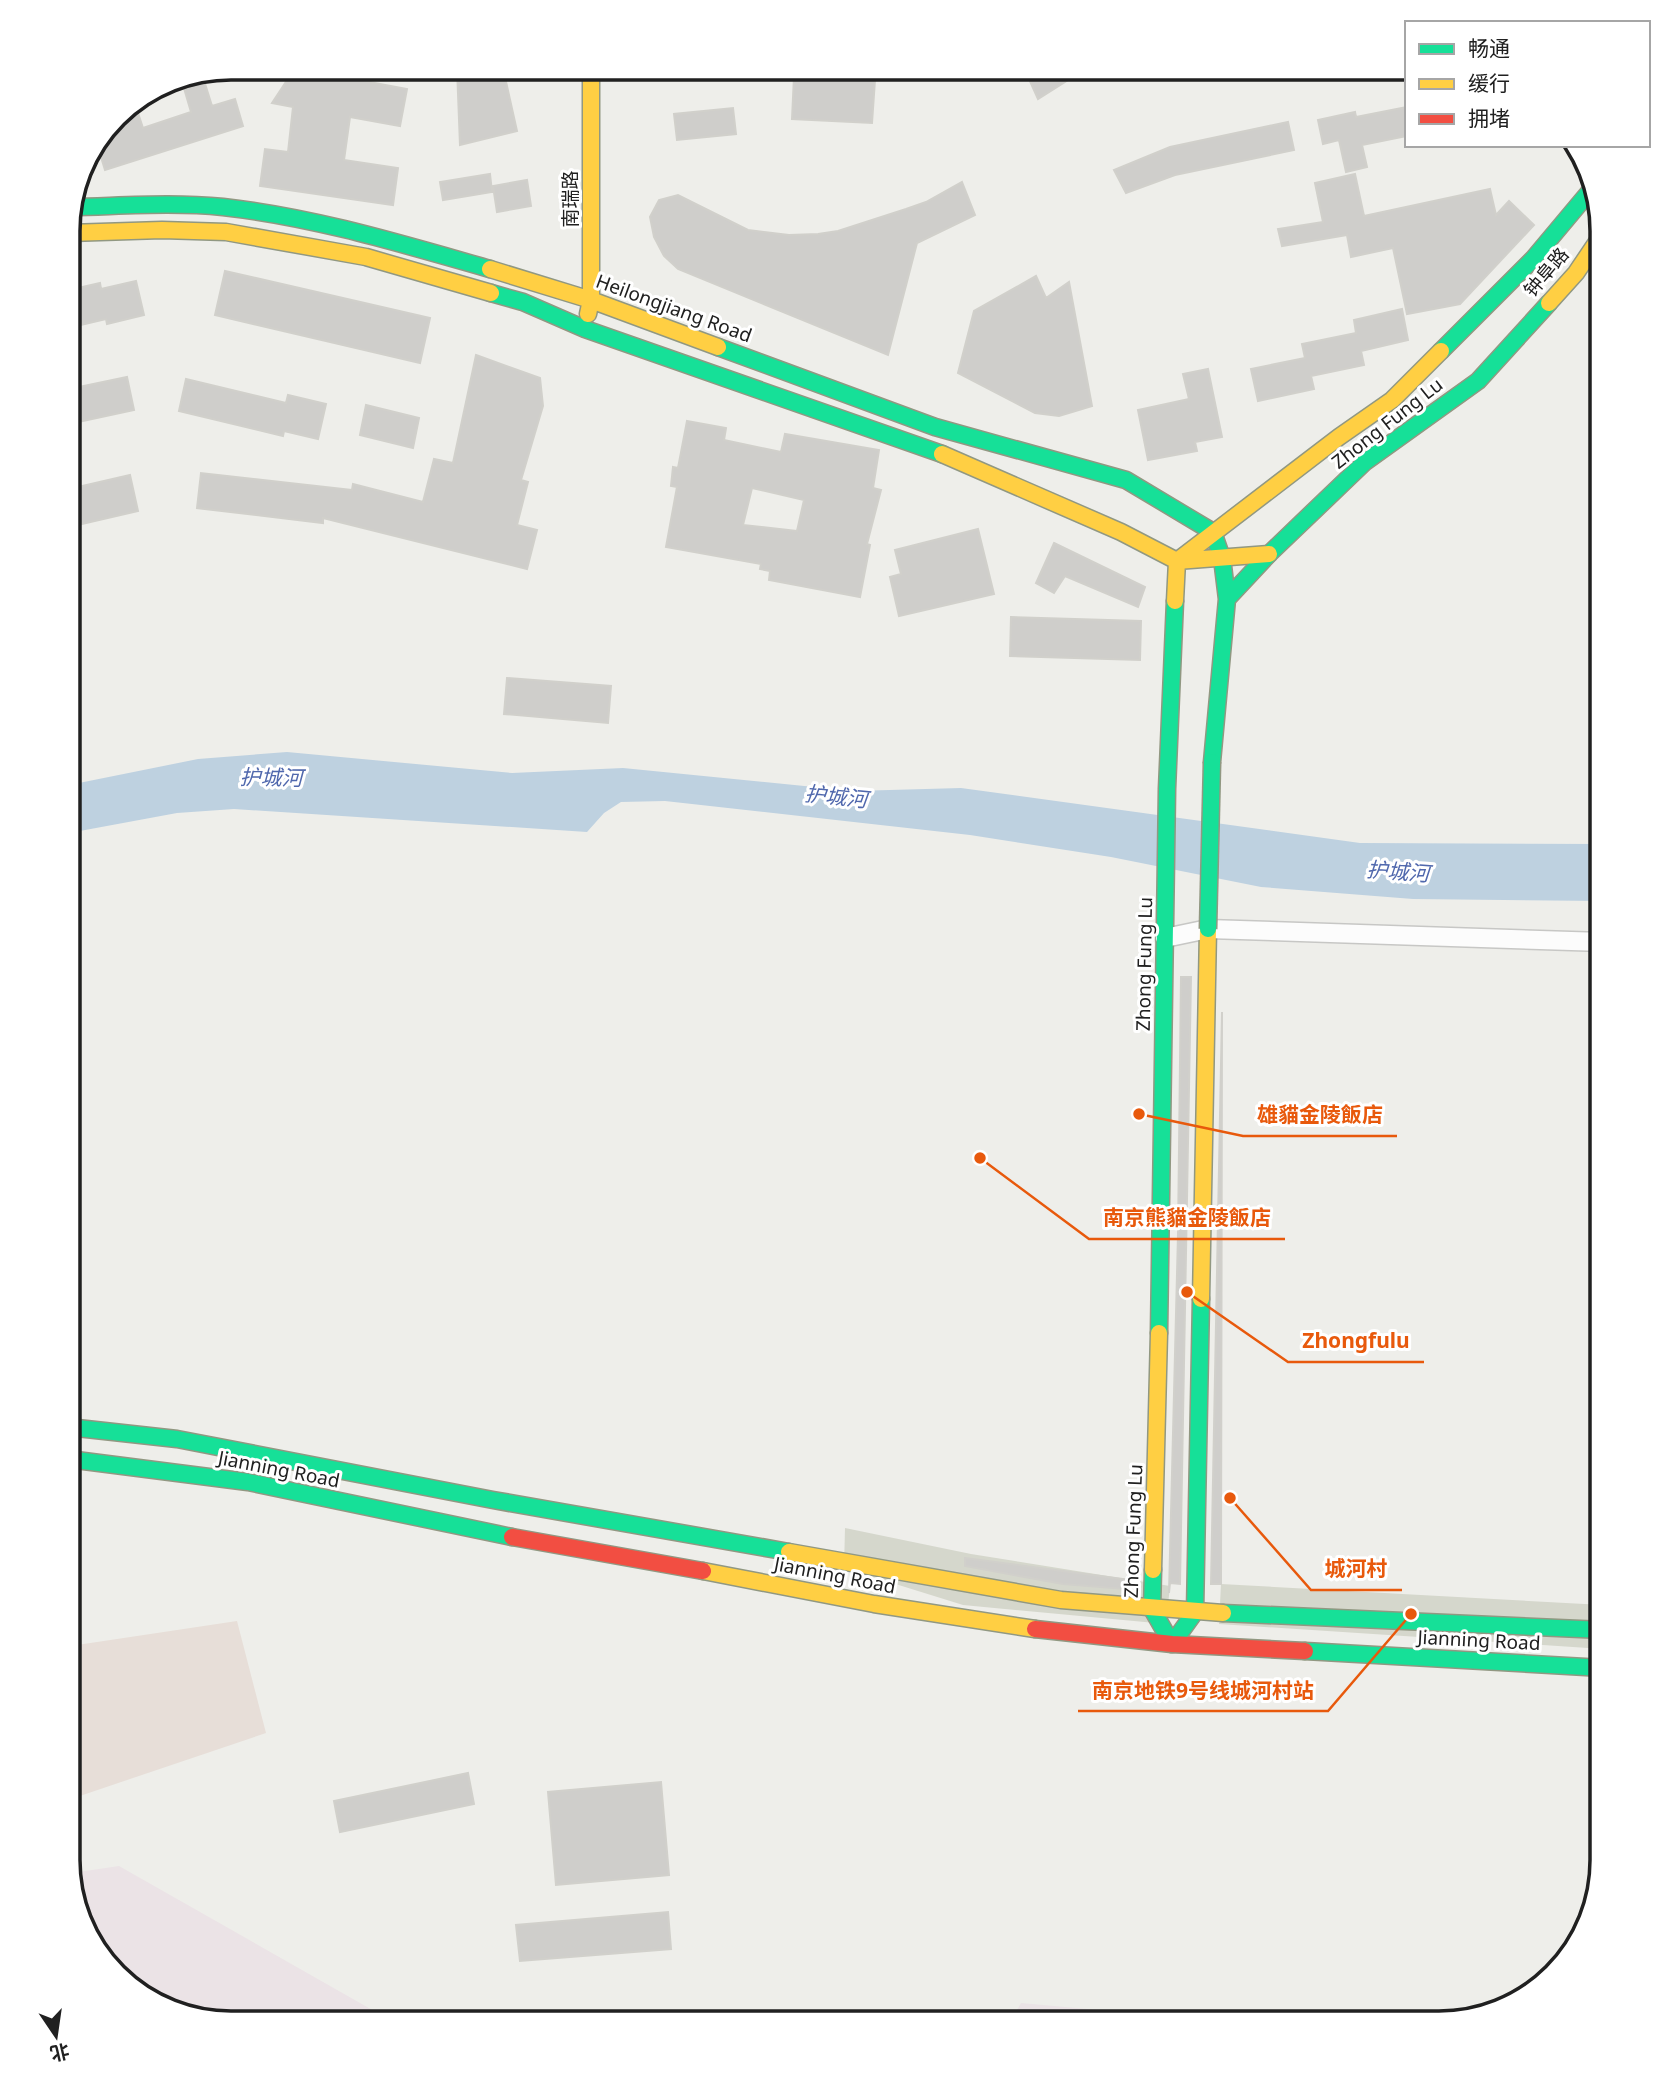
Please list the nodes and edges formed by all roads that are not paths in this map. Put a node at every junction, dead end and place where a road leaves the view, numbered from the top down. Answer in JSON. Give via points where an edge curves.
{"nodes":[{"id":1,"x":592,"y":81,"type":"edge"},
{"id":2,"x":1586,"y":196,"type":"edge"},
{"id":3,"x":83,"y":208,"type":"edge"},
{"id":4,"x":81,"y":233,"type":"edge"},
{"id":5,"x":1590,"y":252,"type":"edge"},
{"id":6,"x":591,"y":300,"type":"junction"},
{"id":7,"x":585,"y":329,"type":"junction"},
{"id":8,"x":1213,"y":532,"type":"junction"},
{"id":9,"x":1269,"y":554,"type":"junction"},
{"id":10,"x":1222,"y":558,"type":"junction"},
{"id":11,"x":1177,"y":561,"type":"junction"},
{"id":12,"x":1227,"y":598,"type":"junction"},
{"id":13,"x":1208,"y":929,"type":"junction"},
{"id":14,"x":1165,"y":938,"type":"junction"},
{"id":15,"x":1590,"y":942,"type":"edge"},
{"id":16,"x":80,"y":1428,"type":"edge"},
{"id":17,"x":80,"y":1461,"type":"edge"},
{"id":18,"x":1152,"y":1609,"type":"junction"},
{"id":19,"x":1195,"y":1612,"type":"junction"},
{"id":20,"x":1590,"y":1629,"type":"edge"},
{"id":21,"x":1172,"y":1644,"type":"junction"},
{"id":22,"x":1590,"y":1667,"type":"edge"}],
"edges":[{"from":1,"to":6,"type":"main road","name":"南瑞路"},
{"from":2,"to":8,"type":"main road","name":"钟阜路","via":[[1533,259],[1392,401]]},
{"from":3,"to":6,"type":"main road","name":"Heilongjiang Road","via":[[221,207],[261,213],[361,232]]},
{"from":4,"to":7,"type":"main road","via":[[226,233],[366,257],[523,302]]},
{"from":5,"to":9,"type":"main road","name":"Zhong Fung Lu","via":[[1478,381],[1366,462]]},
{"from":6,"to":7,"type":"main road","name":"南瑞路"},
{"from":6,"to":8,"type":"main road","name":"Heilongjiang Road","via":[[935,427],[1126,480]]},
{"from":7,"to":11,"type":"main road","via":[[933,450]]},
{"from":8,"to":10,"type":"main road"},
{"from":8,"to":11,"type":"main road"},
{"from":9,"to":10,"type":"main road"},
{"from":9,"to":12,"type":"main road","name":"Zhong Fung Lu"},
{"from":10,"to":11,"type":"main road"},
{"from":10,"to":12,"type":"main road"},
{"from":11,"to":14,"type":"main road","name":"Zhong Fung Lu"},
{"from":12,"to":13,"type":"main road","bridge":true,"via":[[1212,762]]},
{"from":13,"to":14,"type":"street"},
{"from":13,"to":15,"type":"street"},
{"from":13,"to":19,"type":"main road"},
{"from":14,"to":18,"type":"main road","name":"Zhong Fung Lu"},
{"from":16,"to":18,"type":"main road","name":"Jianning Road","via":[[177,1439],[1061,1600]]},
{"from":17,"to":21,"type":"main road","name":"Jianning Road","via":[[248,1482],[475,1531],[874,1605]]},
{"from":18,"to":19,"type":"main road","name":"Jianning Road"},
{"from":18,"to":21,"type":"main road","name":"Zhong Fung Lu"},
{"from":19,"to":20,"type":"main road","name":"Jianning Road"},
{"from":19,"to":21,"type":"main road"},
{"from":21,"to":22,"type":"main road","name":"Jianning Road"}]}
